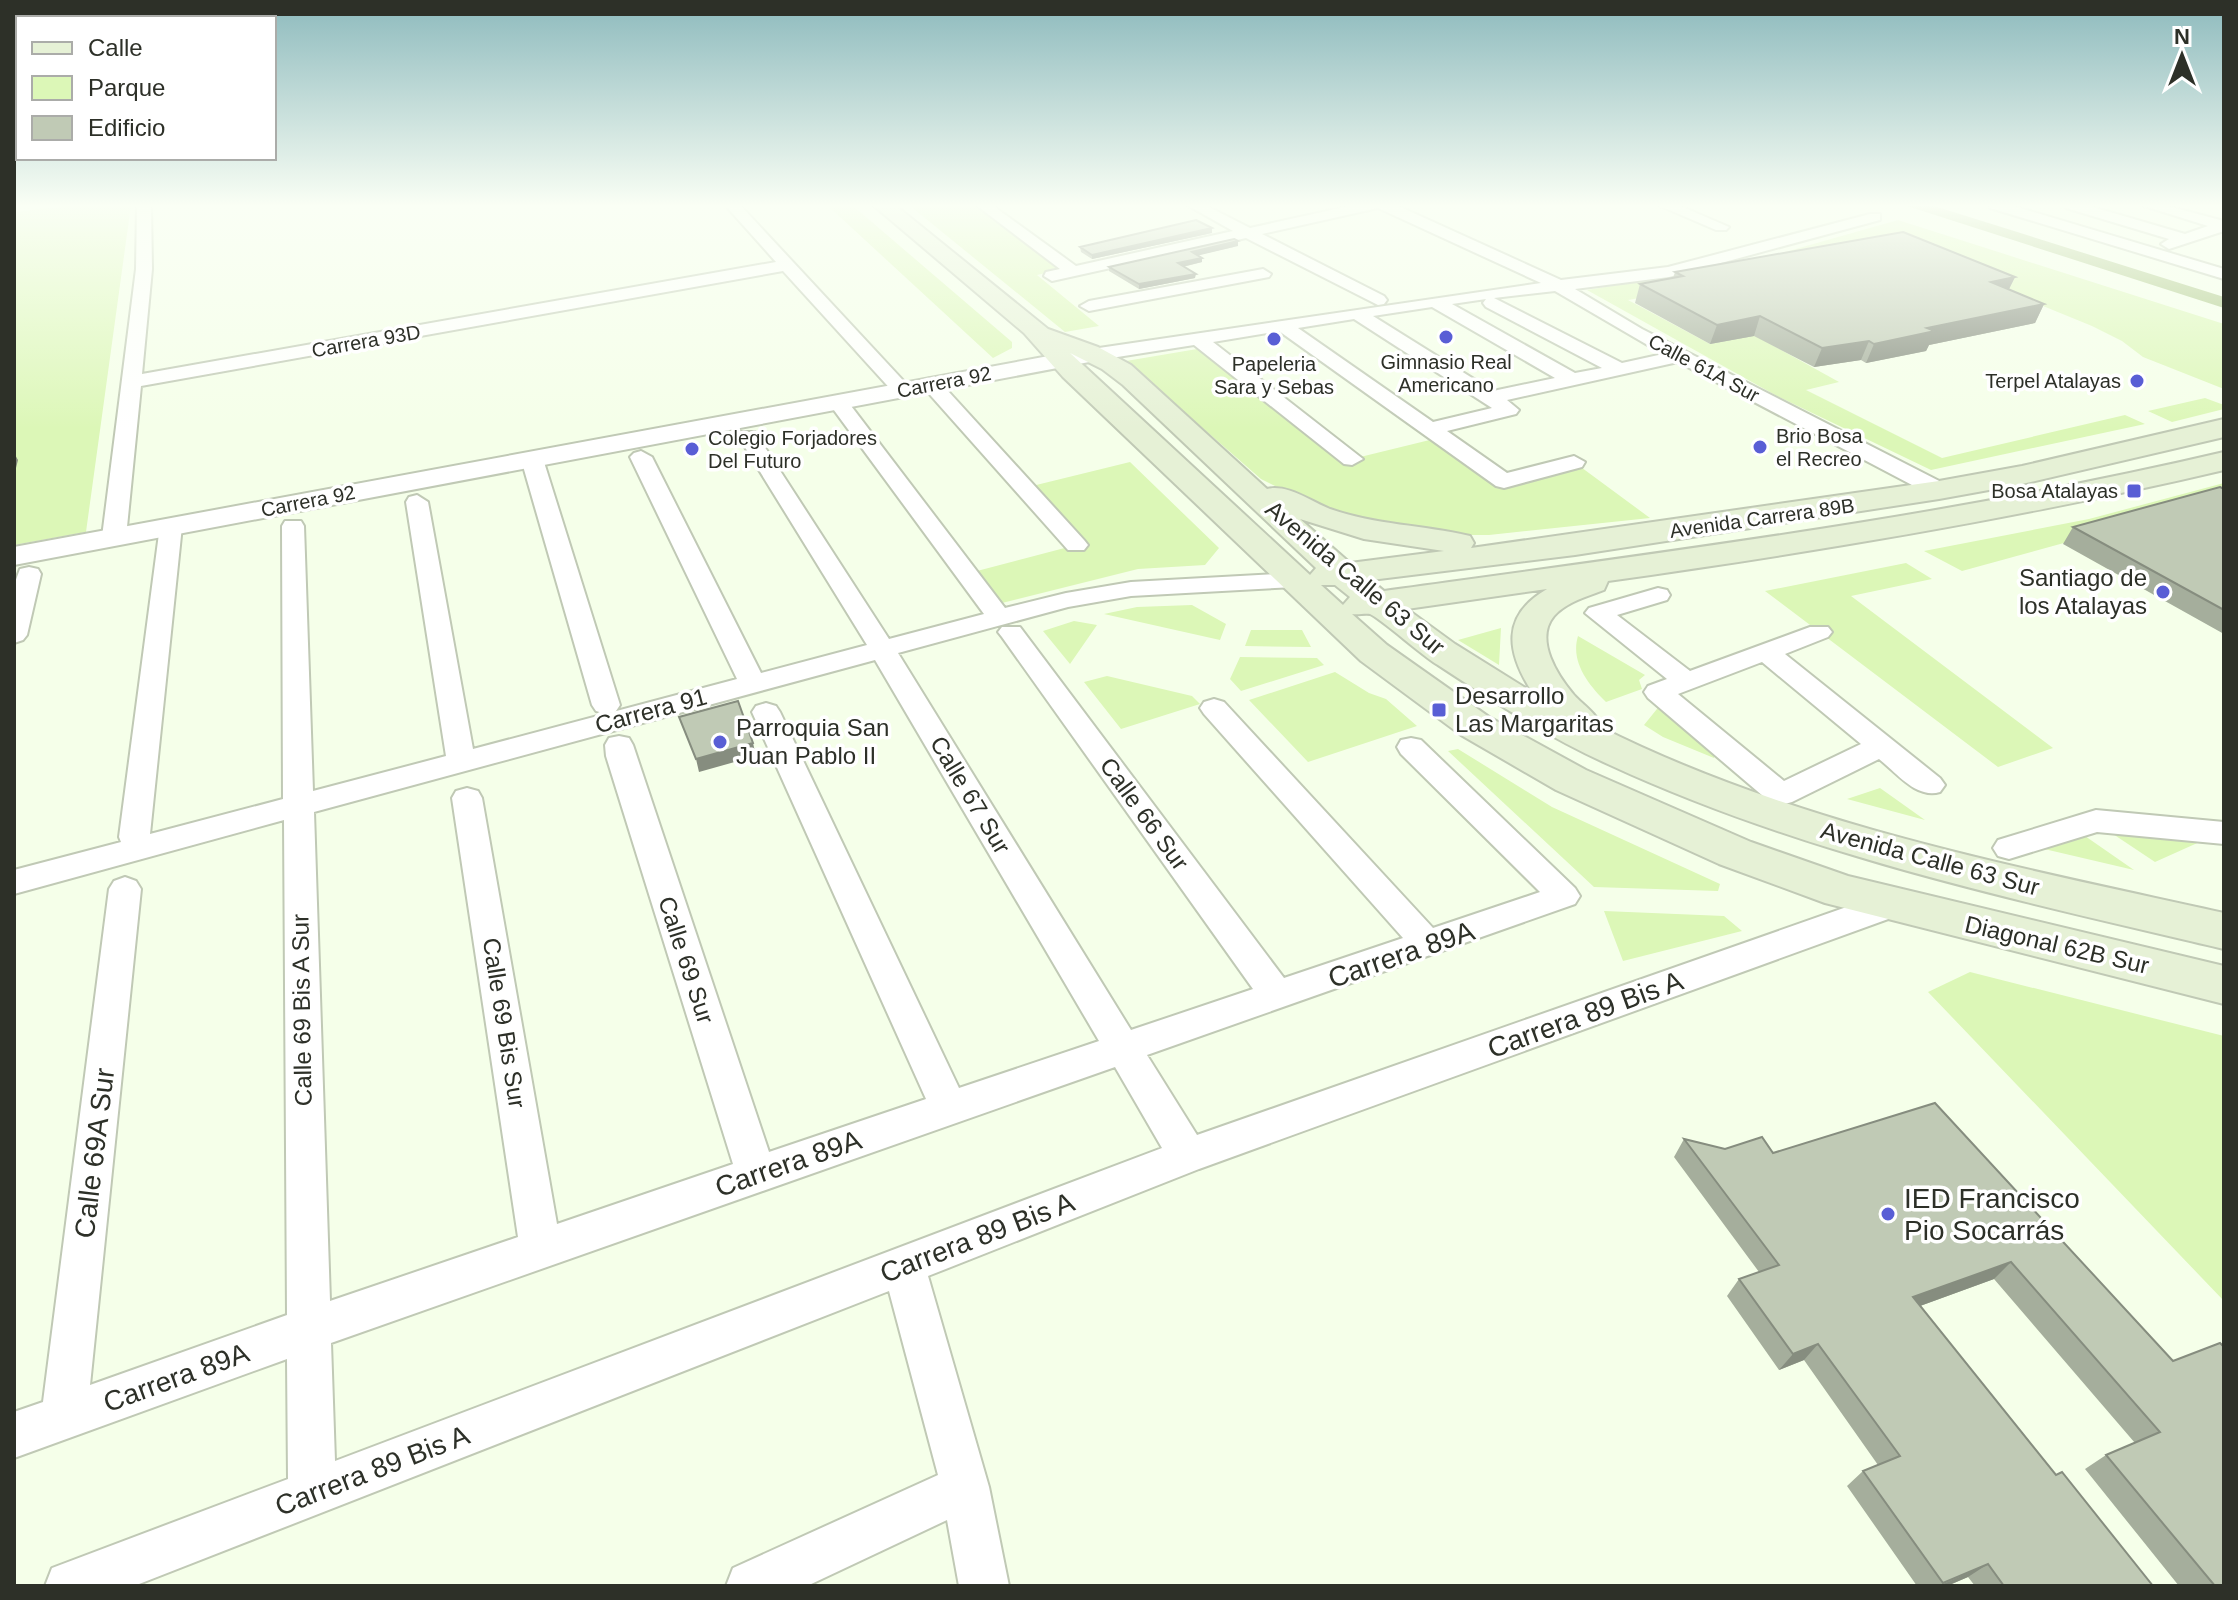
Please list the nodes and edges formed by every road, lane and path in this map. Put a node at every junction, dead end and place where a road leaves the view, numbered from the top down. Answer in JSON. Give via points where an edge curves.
{"nodes":[{"id":1,"x":143,"y":280,"type":"edge"},
{"id":2,"x":704,"y":280,"type":"edge"},
{"id":3,"x":800,"y":280,"type":"edge"},
{"id":4,"x":974,"y":280,"type":"edge"},
{"id":5,"x":1063,"y":280,"type":"edge"},
{"id":6,"x":1095,"y":280,"type":"edge"},
{"id":7,"x":1179,"y":280,"type":"edge"},
{"id":8,"x":1338,"y":280,"type":"edge"},
{"id":9,"x":1544,"y":280,"type":"edge"},
{"id":10,"x":1603,"y":280,"type":"edge"},
{"id":11,"x":1558,"y":286,"type":"junction"},
{"id":12,"x":1071,"y":287,"type":"junction"},
{"id":13,"x":1378,"y":300,"type":"dead end"},
{"id":14,"x":1436,"y":302,"type":"junction"},
{"id":15,"x":1492,"y":303,"type":"dead end"},
{"id":16,"x":1357,"y":314,"type":"junction"},
{"id":17,"x":1282,"y":325,"type":"junction"},
{"id":18,"x":1033,"y":328,"type":"junction"},
{"id":19,"x":1197,"y":338,"type":"junction"},
{"id":20,"x":1139,"y":347,"type":"junction"},
{"id":21,"x":1092,"y":355,"type":"junction"},
{"id":22,"x":1681,"y":356,"type":"junction"},
{"id":23,"x":1062,"y":360,"type":"junction"},
{"id":24,"x":1620,"y":370,"type":"junction"},
{"id":25,"x":1573,"y":380,"type":"junction"},
{"id":26,"x":134,"y":381,"type":"junction"},
{"id":27,"x":931,"y":384,"type":"junction"},
{"id":28,"x":902,"y":390,"type":"junction"},
{"id":29,"x":1490,"y":398,"type":"junction"},
{"id":30,"x":838,"y":402,"type":"junction"},
{"id":31,"x":2224,"y":428,"type":"edge"},
{"id":32,"x":1430,"y":429,"type":"junction"},
{"id":33,"x":748,"y":436,"type":"dead end"},
{"id":34,"x":641,"y":457,"type":"dead end"},
{"id":35,"x":532,"y":459,"type":"junction"},
{"id":36,"x":1352,"y":459,"type":"dead end"},
{"id":37,"x":2224,"y":461,"type":"edge"},
{"id":38,"x":1574,"y":462,"type":"dead end"},
{"id":39,"x":1232,"y":473,"type":"junction"},
{"id":40,"x":1939,"y":490,"type":"junction"},
{"id":41,"x":417,"y":502,"type":"dead end"},
{"id":42,"x":171,"y":526,"type":"junction"},
{"id":43,"x":293,"y":526,"type":"dead end"},
{"id":44,"x":114,"y":537,"type":"junction"},
{"id":45,"x":1076,"y":545,"type":"dead end"},
{"id":46,"x":1575,"y":545,"type":"junction"},
{"id":47,"x":22,"y":565,"type":"edge"},
{"id":48,"x":1295,"y":580,"type":"junction"},
{"id":49,"x":1649,"y":581,"type":"junction"},
{"id":50,"x":1335,"y":592,"type":"junction"},
{"id":51,"x":1378,"y":602,"type":"junction"},
{"id":52,"x":1819,"y":632,"type":"dead end"},
{"id":53,"x":14,"y":635,"type":"edge"},
{"id":54,"x":882,"y":649,"type":"junction"},
{"id":55,"x":1766,"y":652,"type":"junction"},
{"id":56,"x":1687,"y":682,"type":"junction"},
{"id":57,"x":760,"y":698,"type":"junction"},
{"id":58,"x":606,"y":705,"type":"dead end"},
{"id":59,"x":1214,"y":708,"type":"dead end"},
{"id":60,"x":619,"y":745,"type":"dead end"},
{"id":61,"x":1881,"y":746,"type":"junction"},
{"id":62,"x":1411,"y":747,"type":"dead end"},
{"id":63,"x":1614,"y":751,"type":"junction"},
{"id":64,"x":461,"y":762,"type":"junction"},
{"id":65,"x":1930,"y":785,"type":"dead end"},
{"id":66,"x":467,"y":798,"type":"dead end"},
{"id":67,"x":298,"y":806,"type":"junction"},
{"id":68,"x":1779,"y":806,"type":"junction"},
{"id":69,"x":2224,"y":833,"type":"edge"},
{"id":70,"x":134,"y":837,"type":"dead end"},
{"id":71,"x":2009,"y":848,"type":"dead end"},
{"id":72,"x":14,"y":882,"type":"edge"},
{"id":73,"x":125,"y":889,"type":"dead end"},
{"id":74,"x":1890,"y":905,"type":"junction"},
{"id":75,"x":2224,"y":931,"type":"edge"},
{"id":76,"x":1429,"y":945,"type":"junction"},
{"id":77,"x":2224,"y":985,"type":"edge"},
{"id":78,"x":1277,"y":996,"type":"junction"},
{"id":79,"x":1123,"y":1048,"type":"junction"},
{"id":80,"x":949,"y":1107,"type":"junction"},
{"id":81,"x":1188,"y":1156,"type":"junction"},
{"id":82,"x":756,"y":1174,"type":"junction"},
{"id":83,"x":541,"y":1249,"type":"junction"},
{"id":84,"x":904,"y":1266,"type":"junction"},
{"id":85,"x":307,"y":1330,"type":"junction"},
{"id":86,"x":64,"y":1417,"type":"junction"},
{"id":87,"x":14,"y":1435,"type":"edge"},
{"id":88,"x":965,"y":1487,"type":"junction"},
{"id":89,"x":312,"y":1493,"type":"junction"},
{"id":90,"x":70,"y":1586,"type":"edge"},
{"id":91,"x":751,"y":1586,"type":"edge"},
{"id":92,"x":984,"y":1586,"type":"edge"}],
"edges":[{"from":1,"to":26,"type":"street"},
{"from":2,"to":26,"type":"street","name":"Carrera 93D"},
{"from":3,"to":28,"type":"street"},
{"from":4,"to":18,"type":"main road","name":"Avenida Calle 63 Sur"},
{"from":5,"to":12,"type":"street"},
{"from":6,"to":12,"type":"street"},
{"from":7,"to":12,"type":"street"},
{"from":8,"to":13,"type":"street"},
{"from":9,"to":11,"type":"street","name":"Calle 61A Sur"},
{"from":10,"to":11,"type":"street","name":"Carrera 92"},
{"from":11,"to":14,"type":"street","name":"Carrera 92"},
{"from":11,"to":22,"type":"street","name":"Calle 61A Sur"},
{"from":12,"to":20,"type":"street"},
{"from":14,"to":16,"type":"street","name":"Carrera 92"},
{"from":14,"to":25,"type":"street"},
{"from":15,"to":24,"type":"street"},
{"from":16,"to":17,"type":"street","name":"Carrera 92"},
{"from":16,"to":29,"type":"street"},
{"from":17,"to":19,"type":"street","name":"Carrera 92"},
{"from":17,"to":32,"type":"street"},
{"from":18,"to":21,"type":"main road","name":"Avenida Calle 63 Sur"},
{"from":18,"to":23,"type":"main road","name":"Avenida Calle 63 Sur"},
{"from":19,"to":20,"type":"street","name":"Carrera 92"},
{"from":19,"to":36,"type":"street"},
{"from":20,"to":21,"type":"street","name":"Carrera 92"},
{"from":21,"to":23,"type":"street","name":"Carrera 92"},
{"from":21,"to":39,"type":"main road","name":"Avenida Calle 63 Sur","via":[[1112,364]]},
{"from":22,"to":24,"type":"street"},
{"from":22,"to":40,"type":"street","name":"Calle 61A Sur"},
{"from":23,"to":27,"type":"street","name":"Carrera 92"},
{"from":23,"to":48,"type":"main road","name":"Avenida Calle 63 Sur"},
{"from":24,"to":25,"type":"street"},
{"from":25,"to":29,"type":"street"},
{"from":26,"to":44,"type":"street"},
{"from":27,"to":28,"type":"street","name":"Carrera 92"},
{"from":27,"to":45,"type":"street"},
{"from":28,"to":30,"type":"street","name":"Carrera 92"},
{"from":29,"to":32,"type":"street","via":[[1509,410]]},
{"from":30,"to":35,"type":"street","name":"Carrera 92"},
{"from":30,"to":78,"type":"street","name":"Calle 66 Sur"},
{"from":31,"to":40,"type":"main road","name":"Avenida Carrera 89B"},
{"from":32,"to":38,"type":"street","via":[[1504,481]]},
{"from":33,"to":54,"type":"street","name":"Calle 67 Sur"},
{"from":34,"to":57,"type":"street"},
{"from":35,"to":42,"type":"street","name":"Carrera 92"},
{"from":35,"to":58,"type":"street"},
{"from":37,"to":49,"type":"main road","name":"Avenida Carrera 89B"},
{"from":39,"to":46,"type":"main road","via":[[1317,516],[1374,532],[1458,543]]},
{"from":39,"to":50,"type":"main road","name":"Avenida Calle 63 Sur"},
{"from":40,"to":46,"type":"main road","name":"Avenida Carrera 89B"},
{"from":41,"to":64,"type":"street"},
{"from":42,"to":44,"type":"street","name":"Carrera 92"},
{"from":42,"to":70,"type":"street"},
{"from":43,"to":67,"type":"street","name":"Calle 69 Bis A Sur"},
{"from":44,"to":47,"type":"street","name":"Carrera 92"},
{"from":46,"to":50,"type":"main road","name":"Avenida Carrera 89B"},
{"from":47,"to":53,"type":"street"},
{"from":48,"to":50,"type":"main road","name":"Avenida Calle 63 Sur"},
{"from":48,"to":54,"type":"street","name":"Carrera 91","via":[[1099,593]]},
{"from":49,"to":51,"type":"main road","name":"Avenida Carrera 89B"},
{"from":49,"to":56,"type":"street","via":[[1598,613]]},
{"from":49,"to":63,"type":"main road","via":[[1558,598],[1536,616],[1531,632],[1531,653],[1552,696]]},
{"from":50,"to":51,"type":"main road","name":"Avenida Carrera 89B"},
{"from":50,"to":74,"type":"main road","name":"Avenida Calle 63 Sur","via":[[1374,653],[1439,702],[1571,780],[1735,853]]},
{"from":51,"to":63,"type":"main road","name":"Avenida Calle 63 Sur","via":[[1503,692]]},
{"from":52,"to":55,"type":"street"},
{"from":54,"to":57,"type":"street","name":"Carrera 91"},
{"from":54,"to":79,"type":"street","name":"Calle 67 Sur"},
{"from":55,"to":56,"type":"street"},
{"from":55,"to":61,"type":"street"},
{"from":56,"to":68,"type":"street","via":[[1658,692]]},
{"from":57,"to":64,"type":"street","name":"Carrera 91"},
{"from":57,"to":80,"type":"street"},
{"from":59,"to":76,"type":"street"},
{"from":60,"to":82,"type":"street","name":"Calle 69 Sur"},
{"from":61,"to":65,"type":"street"},
{"from":61,"to":68,"type":"street"},
{"from":62,"to":76,"type":"street","name":"Carrera 89A","via":[[1564,896]]},
{"from":63,"to":68,"type":"main road","name":"Avenida Calle 63 Sur"},
{"from":64,"to":67,"type":"street","name":"Carrera 91"},
{"from":66,"to":83,"type":"street","name":"Calle 69 Bis Sur"},
{"from":67,"to":72,"type":"street","name":"Carrera 91"},
{"from":67,"to":85,"type":"street","name":"Calle 69 Bis A Sur"},
{"from":68,"to":75,"type":"main road","name":"Avenida Calle 63 Sur","via":[[1882,849]]},
{"from":69,"to":71,"type":"street","via":[[2096,821]]},
{"from":73,"to":86,"type":"street","name":"Calle 69A Sur"},
{"from":74,"to":77,"type":"main road","name":"Diagonal 62B Sur"},
{"from":74,"to":81,"type":"street","name":"Carrera 89 Bis A"},
{"from":76,"to":78,"type":"street","name":"Carrera 89A"},
{"from":78,"to":79,"type":"street","name":"Carrera 89A"},
{"from":79,"to":80,"type":"street","name":"Carrera 89A"},
{"from":79,"to":81,"type":"street","name":"Calle 67 Sur"},
{"from":80,"to":82,"type":"street","name":"Carrera 89A"},
{"from":81,"to":84,"type":"street","name":"Carrera 89 Bis A"},
{"from":82,"to":83,"type":"street","name":"Carrera 89A"},
{"from":83,"to":85,"type":"street","name":"Carrera 89A"},
{"from":84,"to":88,"type":"street"},
{"from":84,"to":89,"type":"street","name":"Carrera 89 Bis A"},
{"from":85,"to":86,"type":"street","name":"Carrera 89A"},
{"from":85,"to":89,"type":"street","name":"Calle 69 Bis A Sur"},
{"from":86,"to":87,"type":"street","name":"Carrera 89A"},
{"from":88,"to":91,"type":"street"},
{"from":88,"to":92,"type":"street"},
{"from":89,"to":90,"type":"street","name":"Carrera 89 Bis A"}]}
